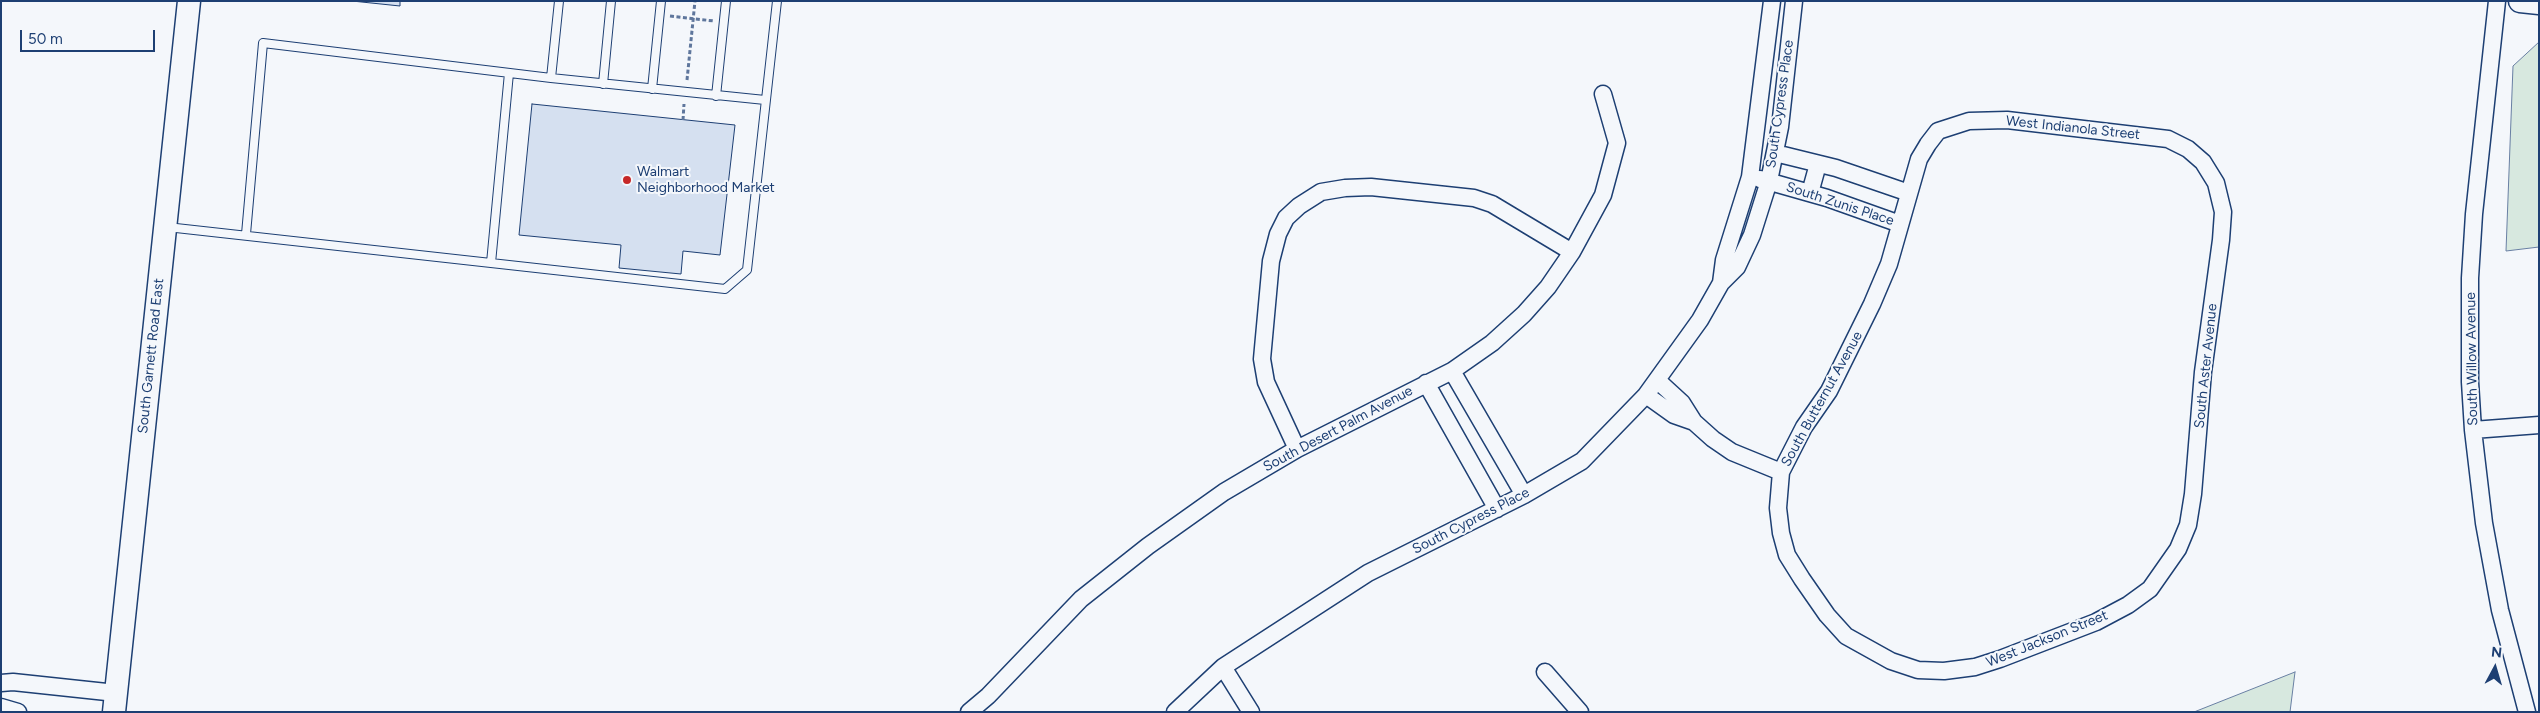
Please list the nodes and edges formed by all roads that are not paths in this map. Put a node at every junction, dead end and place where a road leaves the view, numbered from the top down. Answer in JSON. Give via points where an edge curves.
{"nodes":[{"id":1,"x":189,"y":1,"type":"edge"},
{"id":2,"x":559,"y":1,"type":"edge"},
{"id":3,"x":611,"y":1,"type":"edge"},
{"id":4,"x":661,"y":1,"type":"edge"},
{"id":5,"x":726,"y":1,"type":"edge"},
{"id":6,"x":777,"y":1,"type":"edge"},
{"id":7,"x":1772,"y":1,"type":"edge"},
{"id":8,"x":1794,"y":1,"type":"edge"},
{"id":9,"x":2497,"y":1,"type":"edge"},
{"id":10,"x":2520,"y":1,"type":"edge"},
{"id":11,"x":2539,"y":3,"type":"edge"},
{"id":12,"x":509,"y":74,"type":"junction"},
{"id":13,"x":551,"y":78,"type":"junction"},
{"id":14,"x":604,"y":84,"type":"junction"},
{"id":15,"x":652,"y":89,"type":"junction"},
{"id":16,"x":1603,"y":94,"type":"dead end"},
{"id":17,"x":716,"y":96,"type":"junction"},
{"id":18,"x":765,"y":100,"type":"junction"},
{"id":19,"x":1938,"y":131,"type":"joint"},
{"id":20,"x":1775,"y":153,"type":"junction"},
{"id":21,"x":2202,"y":162,"type":"joint"},
{"id":22,"x":1818,"y":164,"type":"junction"},
{"id":23,"x":1750,"y":177,"type":"junction"},
{"id":24,"x":1769,"y":181,"type":"junction"},
{"id":25,"x":1810,"y":193,"type":"junction"},
{"id":26,"x":1910,"y":193,"type":"junction"},
{"id":27,"x":1900,"y":224,"type":"junction"},
{"id":28,"x":165,"y":226,"type":"junction"},
{"id":29,"x":246,"y":234,"type":"junction"},
{"id":30,"x":1572,"y":252,"type":"junction"},
{"id":31,"x":491,"y":263,"type":"junction"},
{"id":32,"x":1721,"y":283,"type":"junction"},
{"id":33,"x":1452,"y":371,"type":"junction"},
{"id":34,"x":1658,"y":381,"type":"junction"},
{"id":35,"x":1426,"y":383,"type":"junction"},
{"id":36,"x":1646,"y":395,"type":"junction"},
{"id":37,"x":1694,"y":422,"type":"junction"},
{"id":38,"x":2539,"y":425,"type":"edge"},
{"id":39,"x":2473,"y":430,"type":"junction"},
{"id":40,"x":1297,"y":449,"type":"junction"},
{"id":41,"x":1781,"y":472,"type":"junction"},
{"id":42,"x":1524,"y":495,"type":"junction"},
{"id":43,"x":1497,"y":509,"type":"junction"},
{"id":44,"x":2165,"y":568,"type":"joint"},
{"id":45,"x":1223,"y":667,"type":"junction"},
{"id":46,"x":1545,"y":672,"type":"dead end"},
{"id":47,"x":1,"y":683,"type":"edge"},
{"id":48,"x":115,"y":702,"type":"edge"},
{"id":49,"x":1,"y":707,"type":"edge"},
{"id":50,"x":18,"y":712,"type":"edge"},
{"id":51,"x":969,"y":712,"type":"edge"},
{"id":52,"x":1175,"y":712,"type":"edge"},
{"id":53,"x":1251,"y":712,"type":"edge"},
{"id":54,"x":1580,"y":712,"type":"edge"},
{"id":55,"x":2527,"y":712,"type":"edge"}],
"edges":[{"from":1,"to":28,"type":"main road","name":"South Garnett Road East"},
{"from":2,"to":13,"type":"lane"},
{"from":3,"to":14,"type":"lane"},
{"from":4,"to":15,"type":"lane"},
{"from":5,"to":17,"type":"lane"},
{"from":6,"to":18,"type":"lane"},
{"from":7,"to":23,"type":"street","name":"South Cypress Place"},
{"from":8,"to":20,"type":"street","name":"South Cypress Place"},
{"from":9,"to":39,"type":"street","name":"South Willow Avenue","via":[[2473,224],[2470,382]]},
{"from":10,"to":11,"type":"main road"},
{"from":12,"to":13,"type":"lane"},
{"from":12,"to":29,"type":"lane","via":[[263,43]]},
{"from":12,"to":31,"type":"lane"},
{"from":13,"to":14,"type":"lane"},
{"from":14,"to":15,"type":"lane"},
{"from":15,"to":17,"type":"lane"},
{"from":16,"to":30,"type":"street","name":"South Desert Palm Avenue","via":[[1617,143],[1603,195]]},
{"from":17,"to":18,"type":"lane"},
{"from":18,"to":31,"type":"lane","via":[[747,270],[725,289]]},
{"from":19,"to":21,"type":"street","name":"West Indianola Street","via":[[1969,121],[2007,120],[2122,132],[2168,139],[2188,149]]},
{"from":19,"to":26,"type":"street","name":"South Butternut Avenue","via":[[1919,159]]},
{"from":20,"to":22,"type":"street"},
{"from":20,"to":24,"type":"street","name":"South Cypress Place"},
{"from":21,"to":44,"type":"street","name":"South Aster Avenue","via":[[2216,183],[2223,212],[2221,240],[2203,372],[2188,525],[2178,549]]},
{"from":22,"to":25,"type":"street"},
{"from":22,"to":26,"type":"street"},
{"from":23,"to":24,"type":"street","name":"South Zunis Place"},
{"from":23,"to":32,"type":"street","name":"South Cypress Place","via":[[1724,260]]},
{"from":24,"to":25,"type":"street","name":"South Zunis Place"},
{"from":24,"to":32,"type":"street","name":"South Cypress Place","via":[[1752,235],[1737,267]]},
{"from":25,"to":27,"type":"street","name":"South Zunis Place"},
{"from":26,"to":27,"type":"street","name":"South Butternut Avenue"},
{"from":27,"to":41,"type":"street","name":"South Butternut Avenue","via":[[1889,264],[1853,346]]},
{"from":28,"to":29,"type":"lane"},
{"from":28,"to":48,"type":"main road","name":"South Garnett Road East"},
{"from":29,"to":31,"type":"lane"},
{"from":30,"to":33,"type":"street","name":"South Desert Palm Avenue","via":[[1524,314],[1492,343]]},
{"from":30,"to":40,"type":"street","via":[[1492,204],[1474,198],[1371,187],[1345,188],[1322,192],[1298,206],[1286,218],[1273,252],[1262,359],[1266,382]]},
{"from":32,"to":34,"type":"street","name":"South Cypress Place"},
{"from":33,"to":35,"type":"street","name":"South Desert Palm Avenue"},
{"from":33,"to":42,"type":"street"},
{"from":34,"to":36,"type":"street","name":"South Cypress Place"},
{"from":34,"to":37,"type":"street","via":[[1682,403]]},
{"from":35,"to":40,"type":"street","name":"South Desert Palm Avenue"},
{"from":35,"to":43,"type":"street"},
{"from":36,"to":37,"type":"street","via":[[1674,415]]},
{"from":36,"to":42,"type":"street","name":"South Cypress Place","via":[[1582,461]]},
{"from":37,"to":41,"type":"street","via":[[1732,452]]},
{"from":38,"to":39,"type":"street"},
{"from":39,"to":55,"type":"street","name":"South Willow Avenue","via":[[2484,523],[2500,610]]},
{"from":40,"to":51,"type":"street","name":"South Desert Palm Avenue","via":[[1224,492],[1081,599]]},
{"from":41,"to":44,"type":"street","name":"West Jackson Street","via":[[1778,508],[1781,533],[1787,555],[1802,579],[1846,636],[1891,662],[1918,670],[1944,672],[1975,667],[2096,622],[2150,589]]},
{"from":42,"to":43,"type":"street","name":"South Cypress Place"},
{"from":43,"to":45,"type":"street","name":"South Cypress Place","via":[[1368,573]]},
{"from":45,"to":52,"type":"street","name":"South Cypress Place"},
{"from":45,"to":53,"type":"street"},
{"from":46,"to":54,"type":"street"},
{"from":47,"to":48,"type":"street","via":[[13,682]]},
{"from":49,"to":50,"type":"street"}]}
